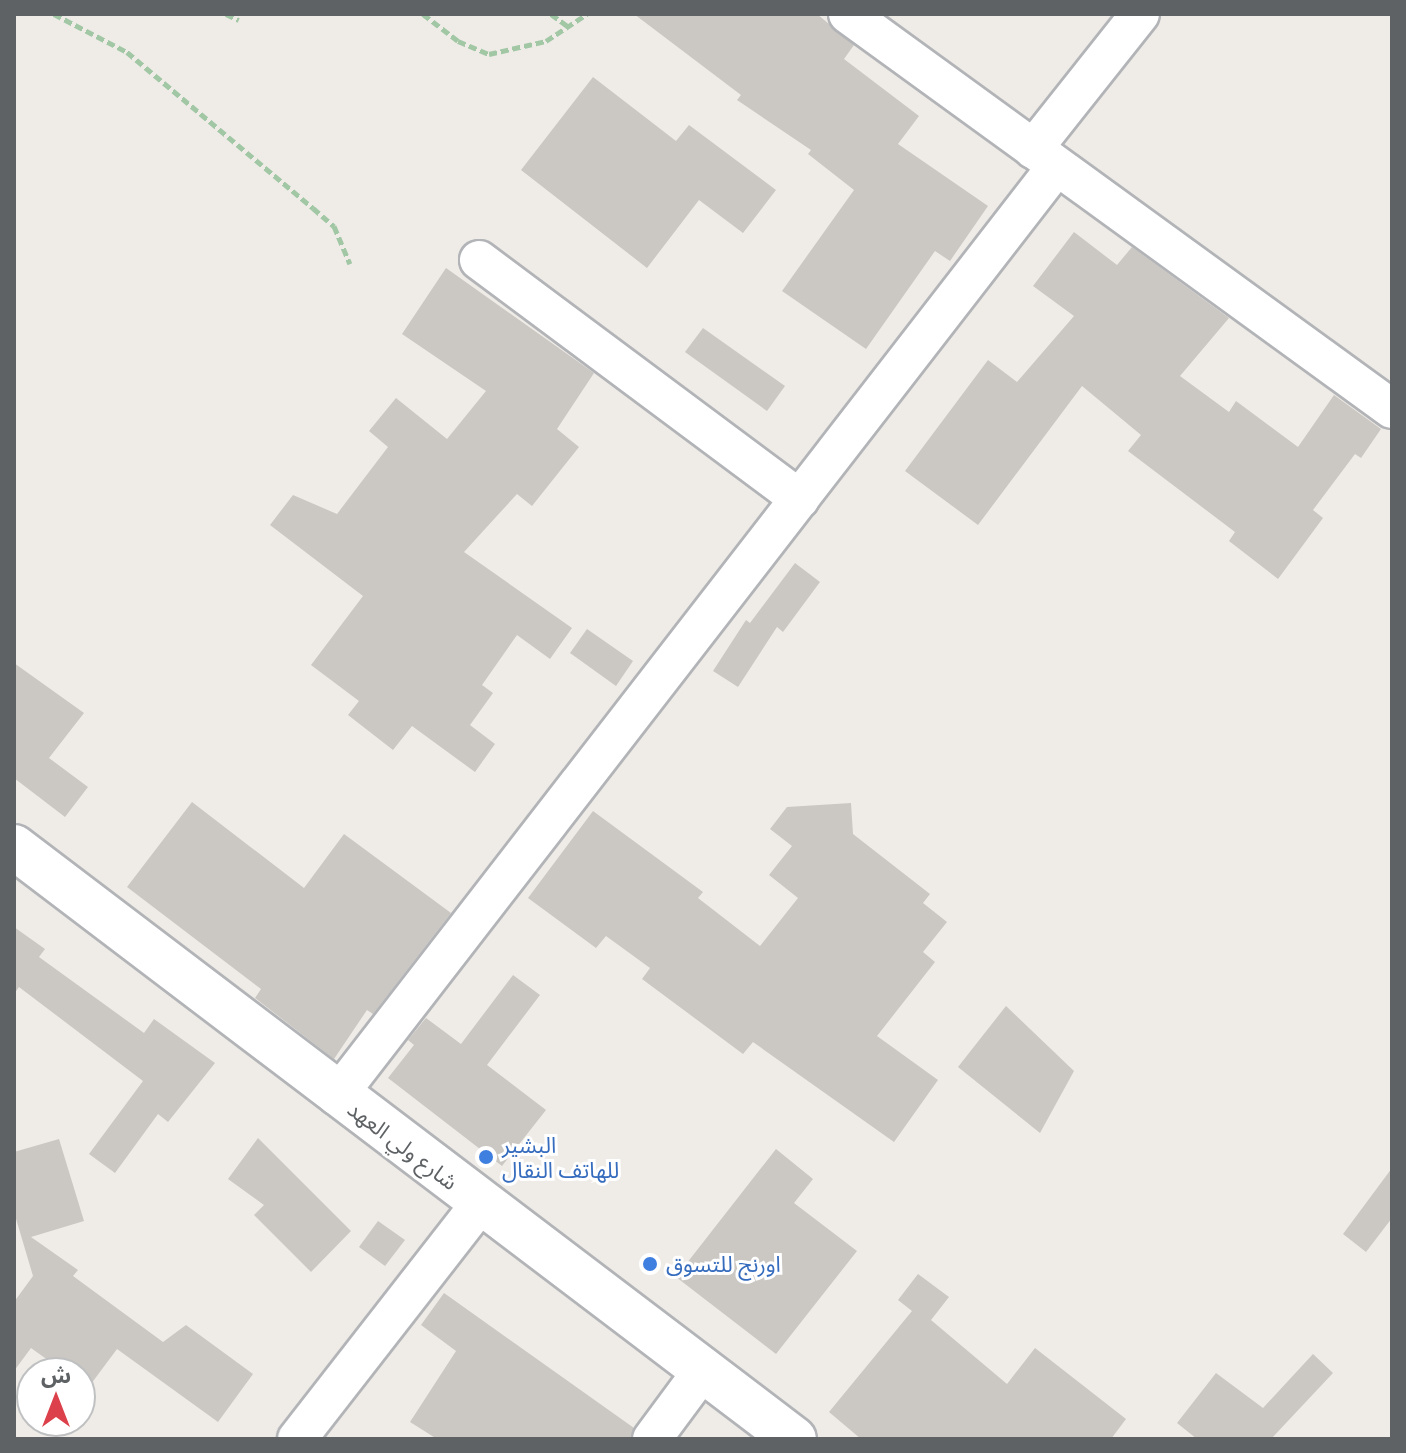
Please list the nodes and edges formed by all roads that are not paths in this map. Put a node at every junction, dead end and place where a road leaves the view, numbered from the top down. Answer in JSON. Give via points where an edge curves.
{"nodes":[{"id":1,"x":848,"y":14,"type":"edge"},
{"id":2,"x":1140,"y":14,"type":"edge"},
{"id":3,"x":1045,"y":158,"type":"junction"},
{"id":4,"x":479,"y":260,"type":"dead end"},
{"id":5,"x":1392,"y":409,"type":"edge"},
{"id":6,"x":800,"y":499,"type":"junction"},
{"id":7,"x":14,"y":847,"type":"edge"},
{"id":8,"x":337,"y":1096,"type":"junction"},
{"id":9,"x":481,"y":1203,"type":"junction"},
{"id":10,"x":703,"y":1370,"type":"junction"},
{"id":11,"x":297,"y":1439,"type":"edge"},
{"id":12,"x":652,"y":1439,"type":"edge"},
{"id":13,"x":794,"y":1439,"type":"edge"}],
"edges":[{"from":1,"to":3,"type":"street"},
{"from":2,"to":3,"type":"street"},
{"from":3,"to":5,"type":"street"},
{"from":3,"to":6,"type":"street"},
{"from":4,"to":6,"type":"street"},
{"from":6,"to":8,"type":"street"},
{"from":7,"to":8,"type":"main road","name":"شارع ولي العهد"},
{"from":8,"to":9,"type":"main road","name":"شارع ولي العهد"},
{"from":9,"to":10,"type":"main road","name":"شارع ولي العهد"},
{"from":9,"to":11,"type":"street"},
{"from":10,"to":12,"type":"street"},
{"from":10,"to":13,"type":"main road","name":"شارع ولي العهد"}]}
